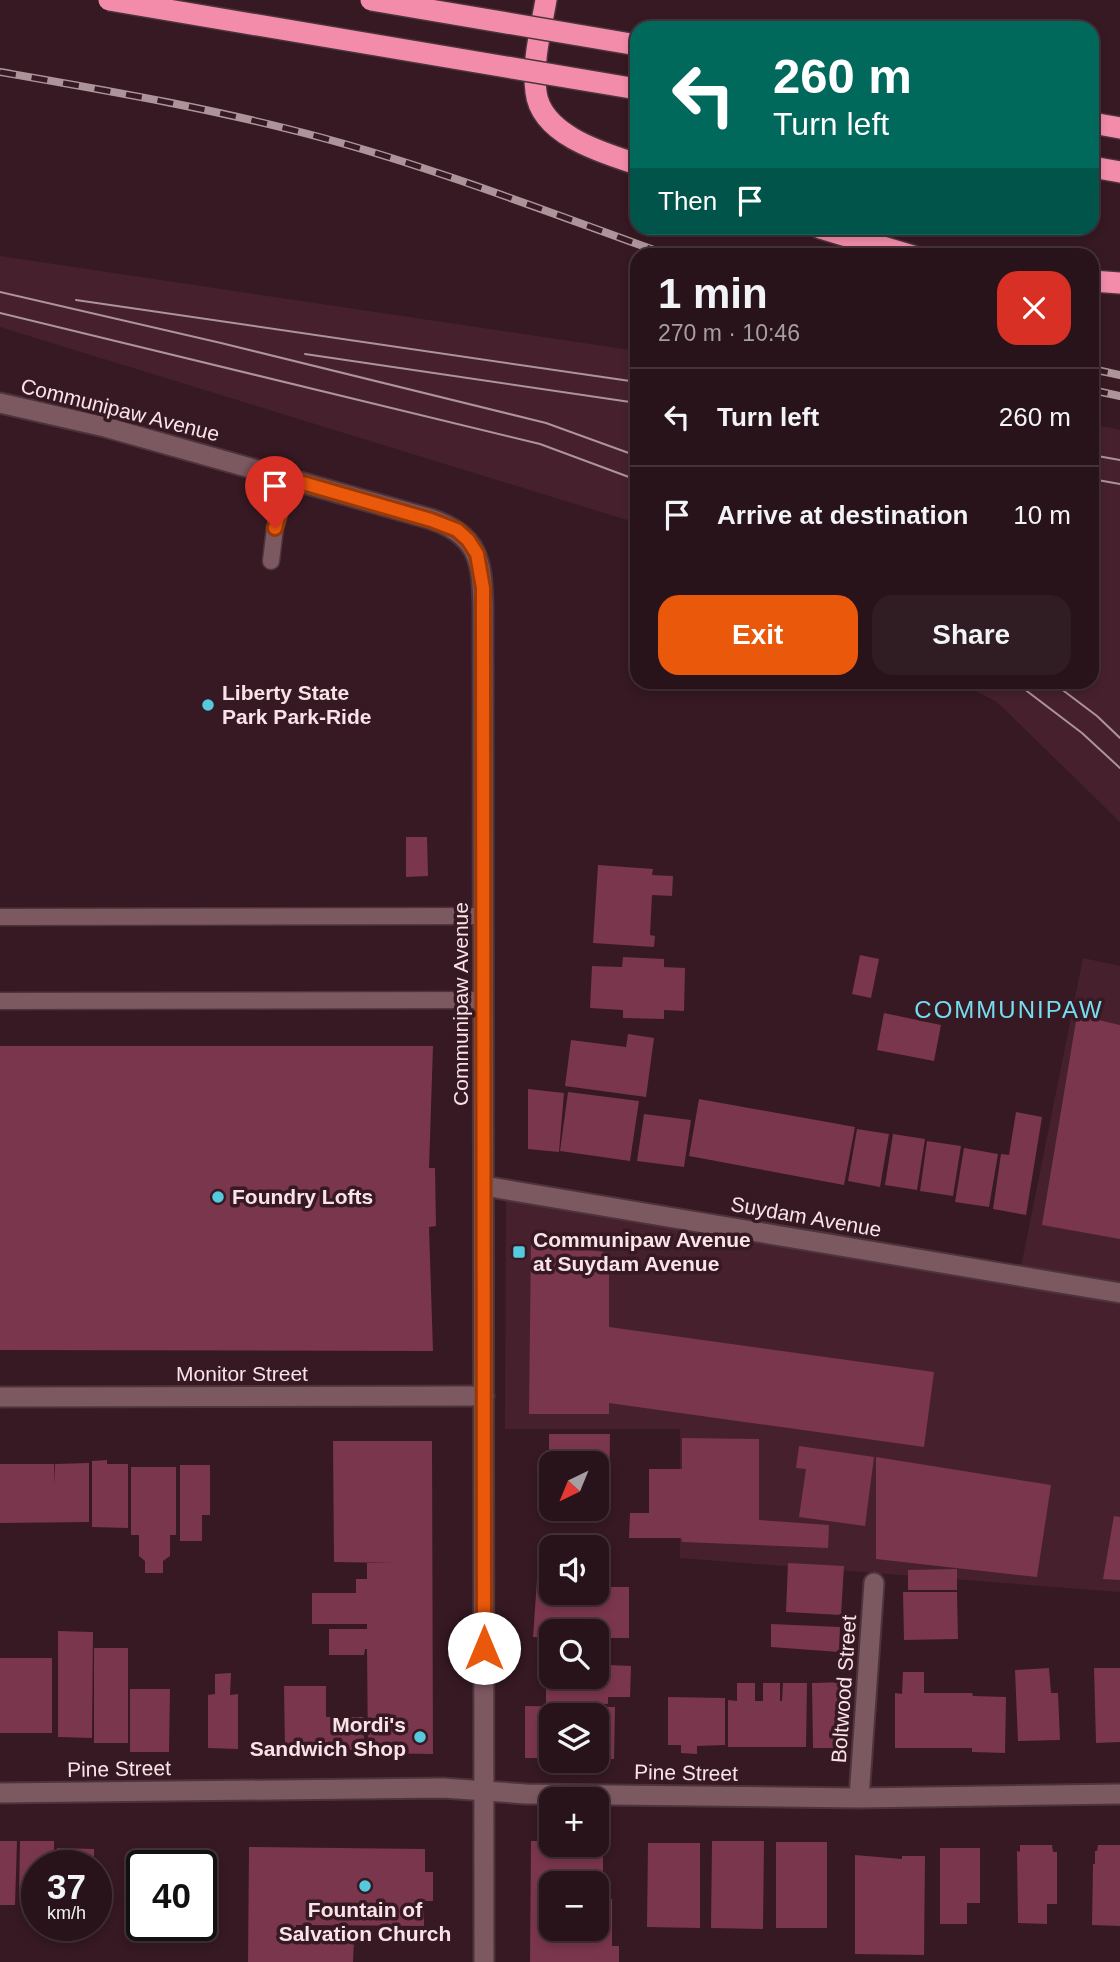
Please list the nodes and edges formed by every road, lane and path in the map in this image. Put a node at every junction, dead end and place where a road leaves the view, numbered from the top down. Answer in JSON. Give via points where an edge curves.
{"nodes":[{"id":1,"x":109,"y":0,"type":"edge"},
{"id":2,"x":371,"y":0,"type":"edge"},
{"id":3,"x":546,"y":0,"type":"edge"},
{"id":4,"x":630,"y":44,"type":"edge"},
{"id":5,"x":630,"y":88,"type":"edge"},
{"id":6,"x":1099,"y":124,"type":"edge"},
{"id":7,"x":1120,"y":128,"type":"edge"},
{"id":8,"x":630,"y":161,"type":"edge"},
{"id":9,"x":1099,"y":168,"type":"edge"},
{"id":10,"x":1120,"y":172,"type":"edge"},
{"id":11,"x":843,"y":235,"type":"edge"},
{"id":12,"x":886,"y":248,"type":"edge"},
{"id":13,"x":1099,"y":282,"type":"edge"},
{"id":14,"x":1120,"y":283,"type":"edge"},
{"id":15,"x":0,"y":403,"type":"edge"},
{"id":16,"x":289,"y":479,"type":"junction"},
{"id":17,"x":271,"y":561,"type":"dead end"},
{"id":18,"x":484,"y":916,"type":"junction"},
{"id":19,"x":0,"y":917,"type":"edge"},
{"id":20,"x":484,"y":1000,"type":"junction"},
{"id":21,"x":0,"y":1001,"type":"edge"},
{"id":22,"x":484,"y":1186,"type":"junction"},
{"id":23,"x":1120,"y":1293,"type":"edge"},
{"id":24,"x":484,"y":1396,"type":"junction"},
{"id":25,"x":0,"y":1397,"type":"edge"},
{"id":26,"x":874,"y":1583,"type":"dead end"},
{"id":27,"x":484,"y":1792,"type":"junction"},
{"id":28,"x":0,"y":1793,"type":"edge"},
{"id":29,"x":1120,"y":1794,"type":"edge"},
{"id":30,"x":859,"y":1798,"type":"junction"},
{"id":31,"x":484,"y":1962,"type":"edge"}],
"edges":[{"from":1,"to":5,"type":"highway","bridge":true},
{"from":2,"to":4,"type":"highway","bridge":true},
{"from":3,"to":8,"type":"highway","via":[[536,67],[540,106],[580,143]]},
{"from":6,"to":7,"type":"highway"},
{"from":9,"to":10,"type":"highway"},
{"from":11,"to":12,"type":"highway"},
{"from":13,"to":14,"type":"highway"},
{"from":15,"to":16,"type":"street","name":"Communipaw Avenue"},
{"from":16,"to":17,"type":"lane"},
{"from":16,"to":18,"type":"street","name":"Communipaw Avenue","via":[[444,524],[468,540],[477,554],[483,588]]},
{"from":18,"to":19,"type":"lane"},
{"from":18,"to":20,"type":"street","name":"Communipaw Avenue"},
{"from":20,"to":21,"type":"lane"},
{"from":20,"to":22,"type":"street","name":"Communipaw Avenue"},
{"from":22,"to":23,"type":"street","name":"Suydam Avenue"},
{"from":22,"to":24,"type":"street","name":"Communipaw Avenue"},
{"from":24,"to":25,"type":"street","name":"Monitor Street"},
{"from":24,"to":27,"type":"street","name":"Communipaw Avenue"},
{"from":26,"to":30,"type":"street","name":"Boltwood Street"},
{"from":27,"to":28,"type":"street","name":"Pine Street","via":[[443,1788]]},
{"from":27,"to":30,"type":"street","name":"Pine Street"},
{"from":27,"to":31,"type":"street","name":"Communipaw Avenue"},
{"from":29,"to":30,"type":"street","name":"Pine Street"}]}
